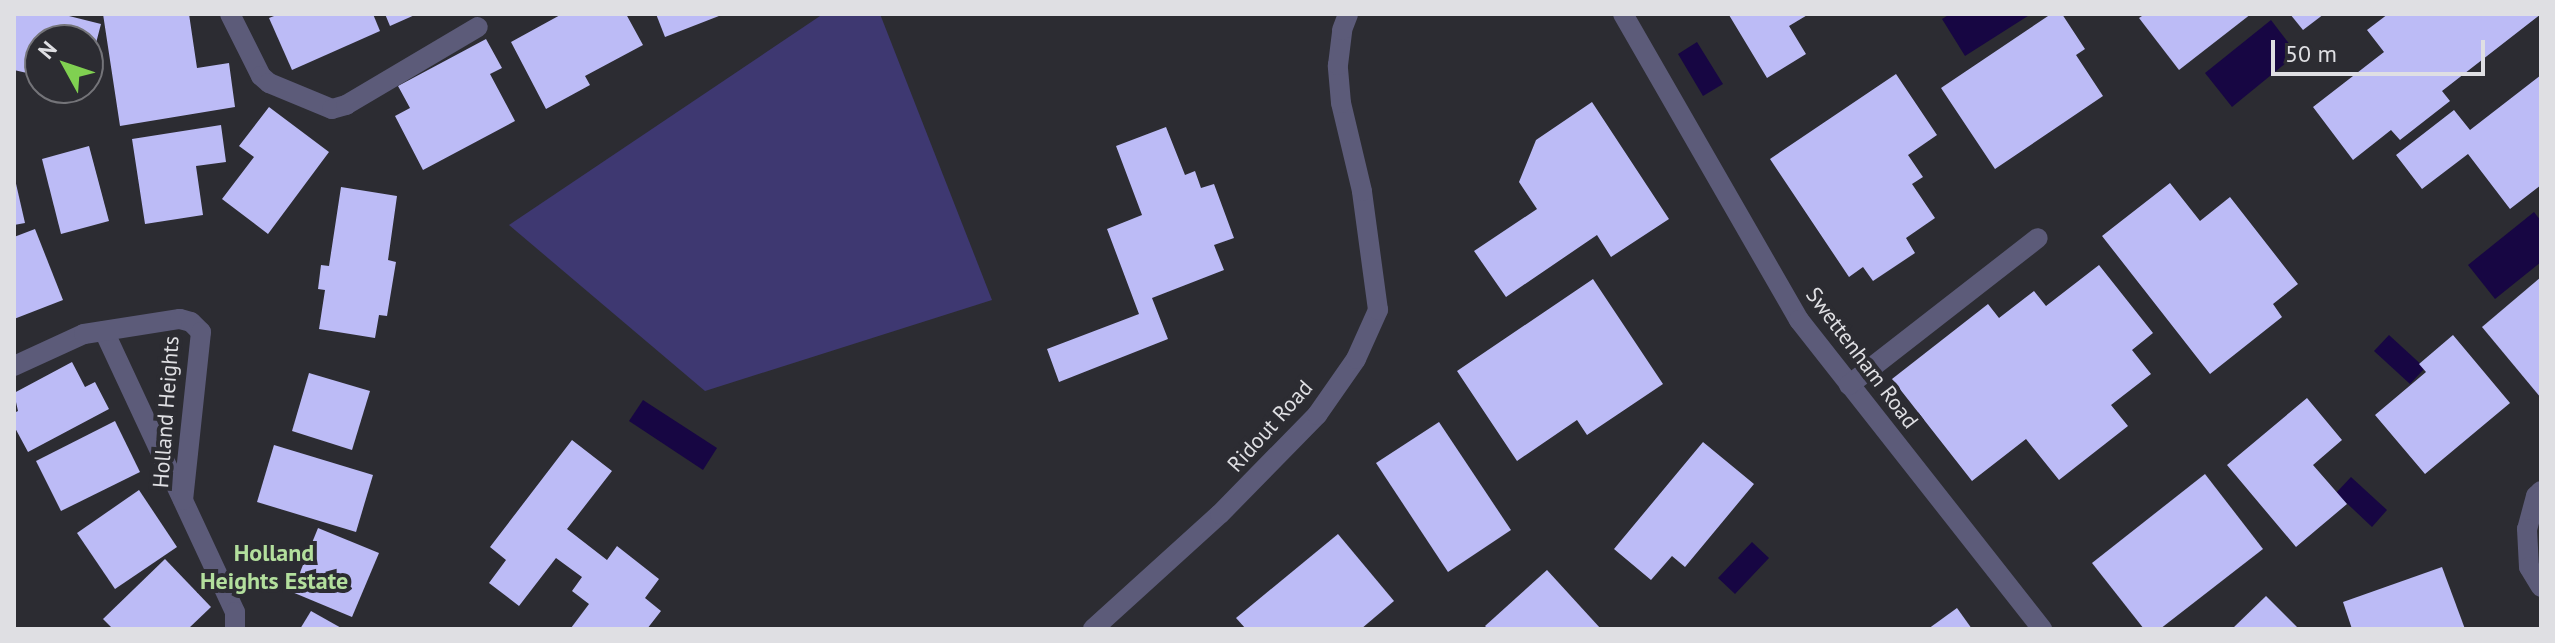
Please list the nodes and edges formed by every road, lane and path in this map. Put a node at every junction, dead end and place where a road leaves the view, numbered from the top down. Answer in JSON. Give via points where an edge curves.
{"nodes":[{"id":1,"x":230,"y":14,"type":"edge"},
{"id":2,"x":1348,"y":14,"type":"edge"},
{"id":3,"x":1623,"y":14,"type":"edge"},
{"id":4,"x":478,"y":27,"type":"dead end"},
{"id":5,"x":2038,"y":238,"type":"dead end"},
{"id":6,"x":104,"y":331,"type":"junction"},
{"id":7,"x":14,"y":366,"type":"edge"},
{"id":8,"x":1849,"y":385,"type":"junction"},
{"id":9,"x":2541,"y":491,"type":"edge"},
{"id":10,"x":183,"y":500,"type":"junction"},
{"id":11,"x":2541,"y":587,"type":"edge"},
{"id":12,"x":235,"y":629,"type":"edge"},
{"id":13,"x":1093,"y":629,"type":"edge"},
{"id":14,"x":2042,"y":629,"type":"edge"}],
"edges":[{"from":1,"to":4,"type":"street","via":[[261,76],[332,109]]},
{"from":2,"to":13,"type":"street","name":"Ridout Road","via":[[1338,65],[1341,103],[1362,191],[1378,310],[1356,359],[1317,415],[1220,514]]},
{"from":3,"to":8,"type":"street","name":"Swettenham Road","via":[[1799,320]]},
{"from":5,"to":8,"type":"street"},
{"from":6,"to":7,"type":"street","name":"Holland Heights","via":[[84,334]]},
{"from":6,"to":10,"type":"street","name":"Holland Heights"},
{"from":6,"to":10,"type":"street","name":"Holland Heights","via":[[180,319],[201,332]]},
{"from":8,"to":14,"type":"street","name":"Swettenham Road"},
{"from":9,"to":11,"type":"street","via":[[2527,529],[2529,567]]},
{"from":10,"to":12,"type":"street","name":"Holland Heights","via":[[235,612]]}]}
